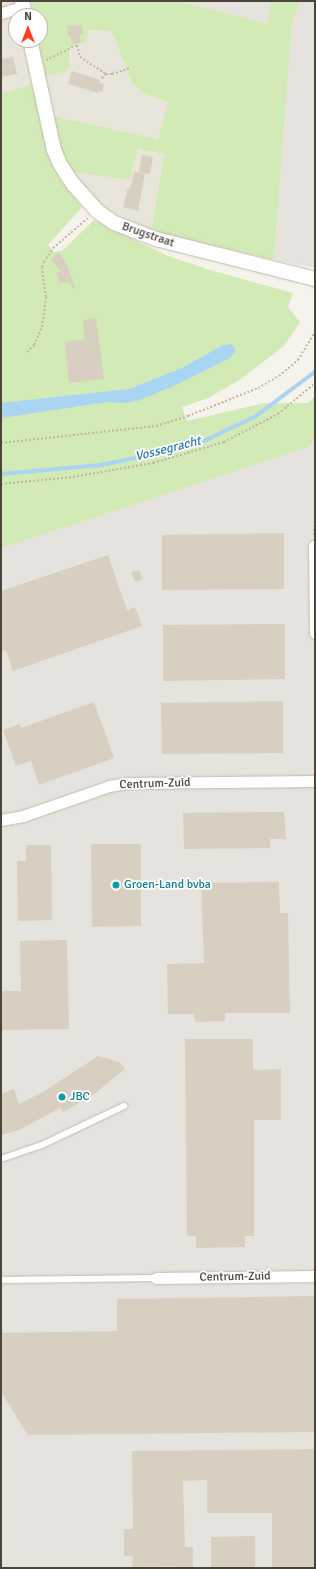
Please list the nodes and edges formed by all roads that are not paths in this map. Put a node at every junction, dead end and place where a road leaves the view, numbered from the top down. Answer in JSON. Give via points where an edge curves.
{"nodes":[{"id":1,"x":32,"y":48,"type":"edge"},
{"id":2,"x":315,"y":279,"type":"edge"},
{"id":3,"x":314,"y":546,"type":"road end"},
{"id":4,"x":315,"y":593,"type":"edge"},
{"id":5,"x":315,"y":633,"type":"edge"},
{"id":6,"x":315,"y":782,"type":"edge"},
{"id":7,"x":1,"y":820,"type":"edge"},
{"id":8,"x":124,"y":1106,"type":"dead end"},
{"id":9,"x":1,"y":1159,"type":"edge"},
{"id":10,"x":315,"y":1276,"type":"edge"},
{"id":11,"x":156,"y":1278,"type":"joint"},
{"id":12,"x":1,"y":1280,"type":"edge"}],
"edges":[{"from":1,"to":2,"type":"street","name":"Brugstraat","via":[[54,150],[73,184],[96,211],[114,223],[156,239]]},
{"from":3,"to":4,"type":"street"},
{"from":4,"to":5,"type":"street"},
{"from":6,"to":7,"type":"street","name":"Centrum-Zuid","via":[[129,783],[109,786],[23,816]]},
{"from":8,"to":9,"type":"lane","via":[[42,1145]]},
{"from":10,"to":11,"type":"street","name":"Centrum-Zuid"},
{"from":11,"to":12,"type":"lane"}]}
